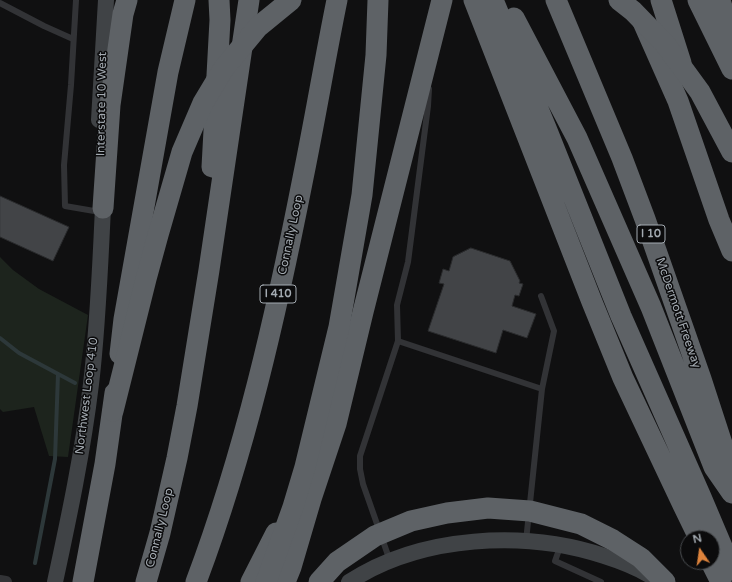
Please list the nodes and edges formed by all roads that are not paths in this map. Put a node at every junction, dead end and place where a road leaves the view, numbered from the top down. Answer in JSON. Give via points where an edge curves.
{"nodes":[{"id":1,"x":76,"y":0,"type":"edge"},
{"id":2,"x":106,"y":0,"type":"edge"},
{"id":3,"x":127,"y":0,"type":"edge"},
{"id":4,"x":185,"y":0,"type":"edge"},
{"id":5,"x":220,"y":0,"type":"edge"},
{"id":6,"x":249,"y":0,"type":"edge"},
{"id":7,"x":291,"y":0,"type":"edge"},
{"id":8,"x":337,"y":0,"type":"edge"},
{"id":9,"x":378,"y":0,"type":"edge"},
{"id":10,"x":442,"y":0,"type":"edge"},
{"id":11,"x":474,"y":0,"type":"edge"},
{"id":12,"x":493,"y":0,"type":"edge"},
{"id":13,"x":504,"y":0,"type":"edge"},
{"id":14,"x":556,"y":0,"type":"edge"},
{"id":15,"x":619,"y":0,"type":"edge"},
{"id":16,"x":634,"y":0,"type":"edge"},
{"id":17,"x":661,"y":0,"type":"edge"},
{"id":18,"x":698,"y":0,"type":"edge"},
{"id":19,"x":720,"y":0,"type":"edge"},
{"id":20,"x":0,"y":3,"type":"edge"},
{"id":21,"x":73,"y":39,"type":"junction"},
{"id":22,"x":732,"y":42,"type":"edge"},
{"id":23,"x":430,"y":45,"type":"junction"},
{"id":24,"x":732,"y":69,"type":"edge"},
{"id":25,"x":429,"y":76,"type":"dead end"},
{"id":26,"x":429,"y":83,"type":"dead end"},
{"id":27,"x":732,"y":152,"type":"edge"},
{"id":28,"x":395,"y":186,"type":"junction"},
{"id":29,"x":103,"y":210,"type":"junction"},
{"id":30,"x":732,"y":230,"type":"edge"},
{"id":31,"x":732,"y":251,"type":"edge"},
{"id":32,"x":209,"y":270,"type":"junction"},
{"id":33,"x":541,"y":296,"type":"dead end"},
{"id":34,"x":398,"y":341,"type":"junction"},
{"id":35,"x":542,"y":389,"type":"junction"},
{"id":36,"x":113,"y":411,"type":"junction"},
{"id":37,"x":732,"y":474,"type":"edge"},
{"id":38,"x":732,"y":493,"type":"edge"},
{"id":39,"x":695,"y":530,"type":"edge"},
{"id":40,"x":526,"y":541,"type":"junction"},
{"id":41,"x":561,"y":545,"type":"junction"},
{"id":42,"x":390,"y":561,"type":"junction"},
{"id":43,"x":715,"y":570,"type":"edge"},
{"id":44,"x":732,"y":570,"type":"edge"},
{"id":45,"x":0,"y":581,"type":"edge"},
{"id":46,"x":6,"y":582,"type":"edge"},
{"id":47,"x":55,"y":582,"type":"edge"},
{"id":48,"x":83,"y":582,"type":"edge"},
{"id":49,"x":146,"y":582,"type":"edge"},
{"id":50,"x":196,"y":582,"type":"edge"},
{"id":51,"x":251,"y":582,"type":"edge"},
{"id":52,"x":266,"y":582,"type":"edge"},
{"id":53,"x":285,"y":582,"type":"edge"},
{"id":54,"x":319,"y":582,"type":"edge"},
{"id":55,"x":349,"y":582,"type":"edge"},
{"id":56,"x":600,"y":582,"type":"edge"},
{"id":57,"x":660,"y":582,"type":"edge"},
{"id":58,"x":665,"y":582,"type":"edge"},
{"id":59,"x":721,"y":582,"type":"edge"}],
"edges":[{"from":1,"to":21,"type":"lane"},
{"from":2,"to":29,"type":"main road","name":"Interstate 10 West","via":[[99,132]]},
{"from":3,"to":29,"type":"highway","via":[[110,105]]},
{"from":4,"to":36,"type":"highway","bridge":true,"via":[[168,72],[124,319]]},
{"from":5,"to":32,"type":"highway"},
{"from":6,"to":32,"type":"highway","name":"Connally Loop"},
{"from":7,"to":36,"type":"highway","bridge":true,"via":[[258,27],[224,68],[203,103],[182,152],[146,279]]},
{"from":8,"to":50,"type":"highway","name":"Connally Loop","number":"I 410","via":[[302,186],[258,380],[210,546]]},
{"from":9,"to":52,"type":"highway","bridge":true,"via":[[375,62],[362,195],[339,326],[305,467]]},
{"from":10,"to":23,"type":"highway"},
{"from":11,"to":39,"type":"highway","via":[[623,378]]},
{"from":12,"to":44,"type":"highway","via":[[621,316]]},
{"from":13,"to":38,"type":"highway","via":[[577,138],[651,307],[714,467]]},
{"from":14,"to":37,"type":"highway","name":"McDermott Freeway","number":"I 10","via":[[646,219]]},
{"from":15,"to":27,"type":"highway","bridge":true,"via":[[665,44],[700,92]]},
{"from":16,"to":31,"type":"highway","via":[[678,101]]},
{"from":17,"to":30,"type":"highway"},
{"from":18,"to":24,"type":"highway"},
{"from":19,"to":22,"type":"highway"},
{"from":20,"to":21,"type":"lane"},
{"from":21,"to":29,"type":"lane","via":[[64,165],[65,206]]},
{"from":23,"to":25,"type":"lane"},
{"from":23,"to":28,"type":"highway"},
{"from":26,"to":34,"type":"lane","via":[[408,262],[397,305]]},
{"from":28,"to":51,"type":"highway","via":[[368,255],[341,358],[317,434],[286,513]]},
{"from":28,"to":53,"type":"highway","via":[[336,424]]},
{"from":29,"to":47,"type":"main road","name":"Northwest Loop 410","via":[[91,384],[72,502]]},
{"from":32,"to":49,"type":"highway","name":"Connally Loop","via":[[177,458]]},
{"from":33,"to":35,"type":"lane","via":[[554,331]]},
{"from":34,"to":35,"type":"lane"},
{"from":34,"to":42,"type":"lane","via":[[360,456],[363,484]]},
{"from":35,"to":40,"type":"lane"},
{"from":36,"to":48,"type":"highway"},
{"from":40,"to":41,"type":"main road"},
{"from":40,"to":42,"type":"main road","via":[[491,540],[459,543]]},
{"from":41,"to":56,"type":"lane","via":[[556,561]]},
{"from":41,"to":57,"type":"main road","via":[[624,563]]},
{"from":42,"to":55,"type":"main road"},
{"from":43,"to":59,"type":"highway"},
{"from":45,"to":46,"type":"street"},
{"from":54,"to":58,"type":"highway","bridge":true,"via":[[337,562],[376,536],[411,521],[488,508],[530,511],[581,524],[641,558]]}]}
